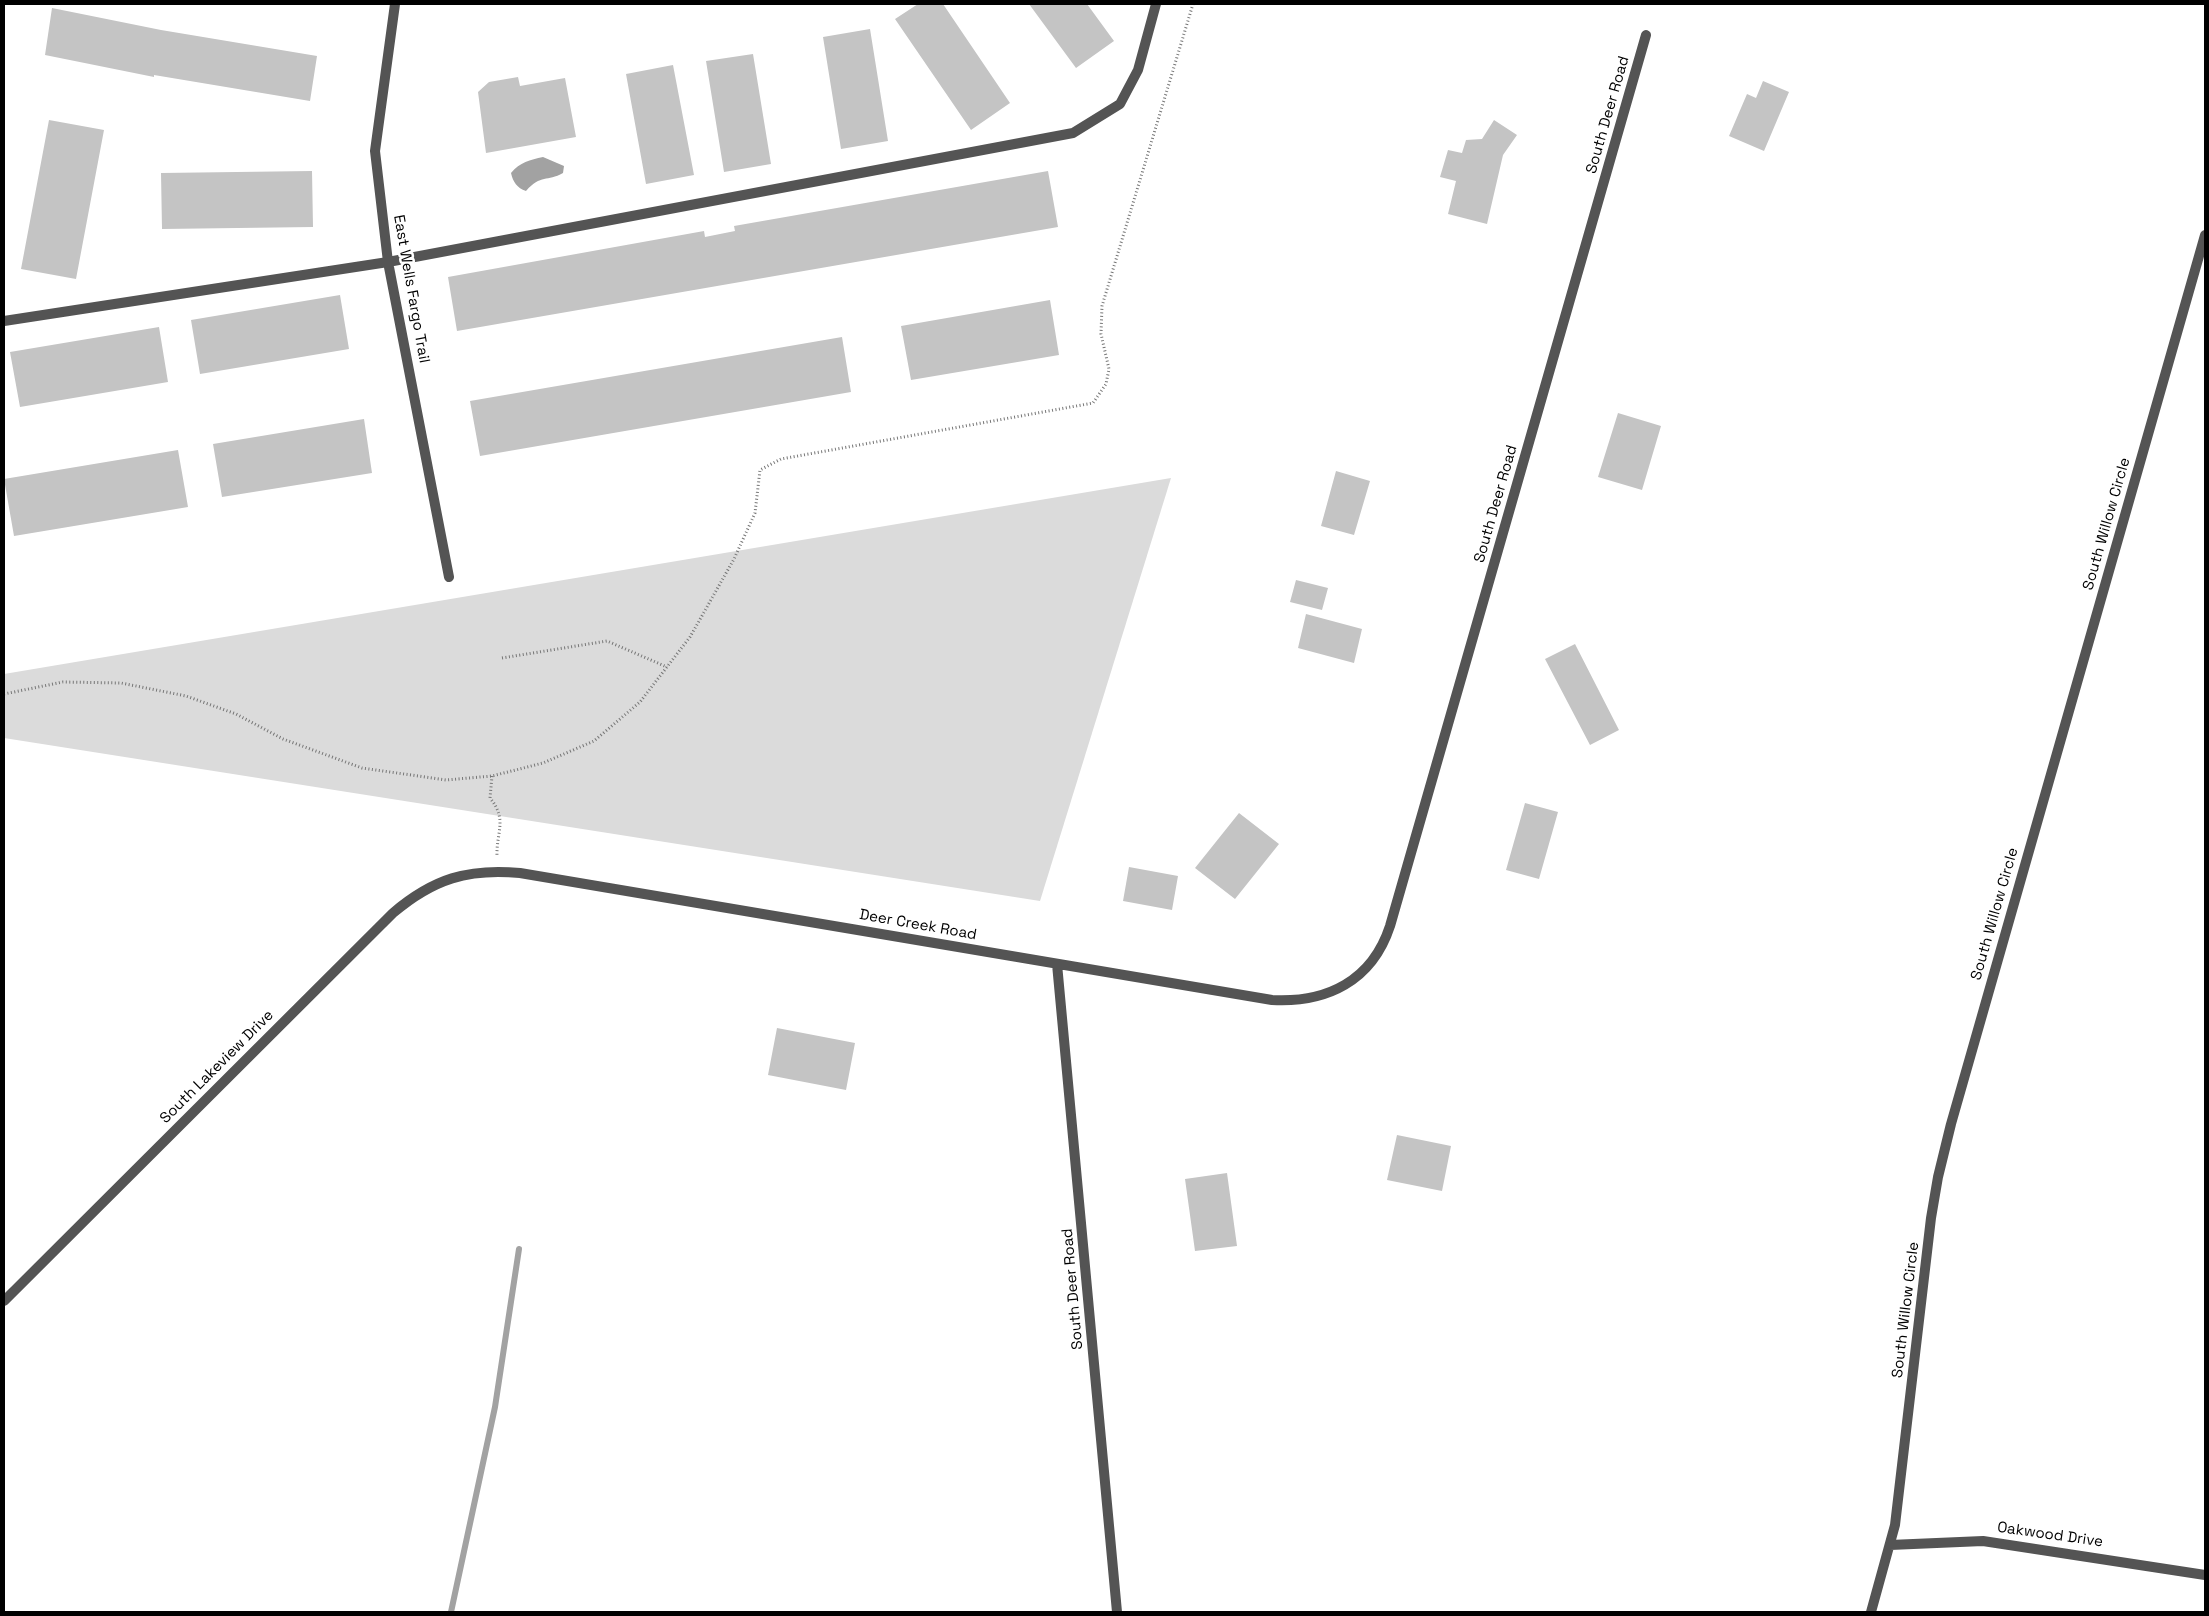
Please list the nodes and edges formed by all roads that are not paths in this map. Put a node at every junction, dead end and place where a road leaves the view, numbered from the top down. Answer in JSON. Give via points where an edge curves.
{"nodes":[{"id":1,"x":395,"y":4,"type":"edge"},
{"id":2,"x":1156,"y":4,"type":"edge"},
{"id":3,"x":1646,"y":35,"type":"dead end"},
{"id":4,"x":2205,"y":235,"type":"edge"},
{"id":5,"x":388,"y":262,"type":"junction"},
{"id":6,"x":4,"y":321,"type":"edge"},
{"id":7,"x":449,"y":577,"type":"dead end"},
{"id":8,"x":464,"y":874,"type":"joint"},
{"id":9,"x":1057,"y":964,"type":"junction"},
{"id":10,"x":1361,"y":974,"type":"joint"},
{"id":11,"x":4,"y":1301,"type":"edge"},
{"id":12,"x":1890,"y":1545,"type":"junction"},
{"id":13,"x":2205,"y":1575,"type":"edge"},
{"id":14,"x":1117,"y":1612,"type":"edge"},
{"id":15,"x":1870,"y":1612,"type":"edge"}],
"edges":[{"from":1,"to":5,"type":"street","name":"East Wells Fargo Trail","via":[[375,151]]},
{"from":2,"to":5,"type":"street","via":[[1138,70],[1120,104],[1073,133]]},
{"from":3,"to":10,"type":"street","name":"South Deer Road","via":[[1390,926],[1377,955]]},
{"from":4,"to":12,"type":"street","name":"South Willow Circle","via":[[1950,1124],[1931,1218],[1899,1498]]},
{"from":5,"to":6,"type":"street"},
{"from":5,"to":7,"type":"street","name":"East Wells Fargo Trail"},
{"from":8,"to":9,"type":"street","name":"Deer Creek Road","via":[[520,872]]},
{"from":8,"to":11,"type":"street","name":"South Lakeview Drive","via":[[413,896],[393,913]]},
{"from":9,"to":10,"type":"street","name":"Deer Creek Road","via":[[1272,1000],[1297,1001],[1321,997],[1342,988]]},
{"from":9,"to":14,"type":"street","name":"South Deer Road"},
{"from":12,"to":13,"type":"street","name":"Oakwood Drive","via":[[1983,1541]]},
{"from":12,"to":15,"type":"street","name":"South Willow Circle"}]}
